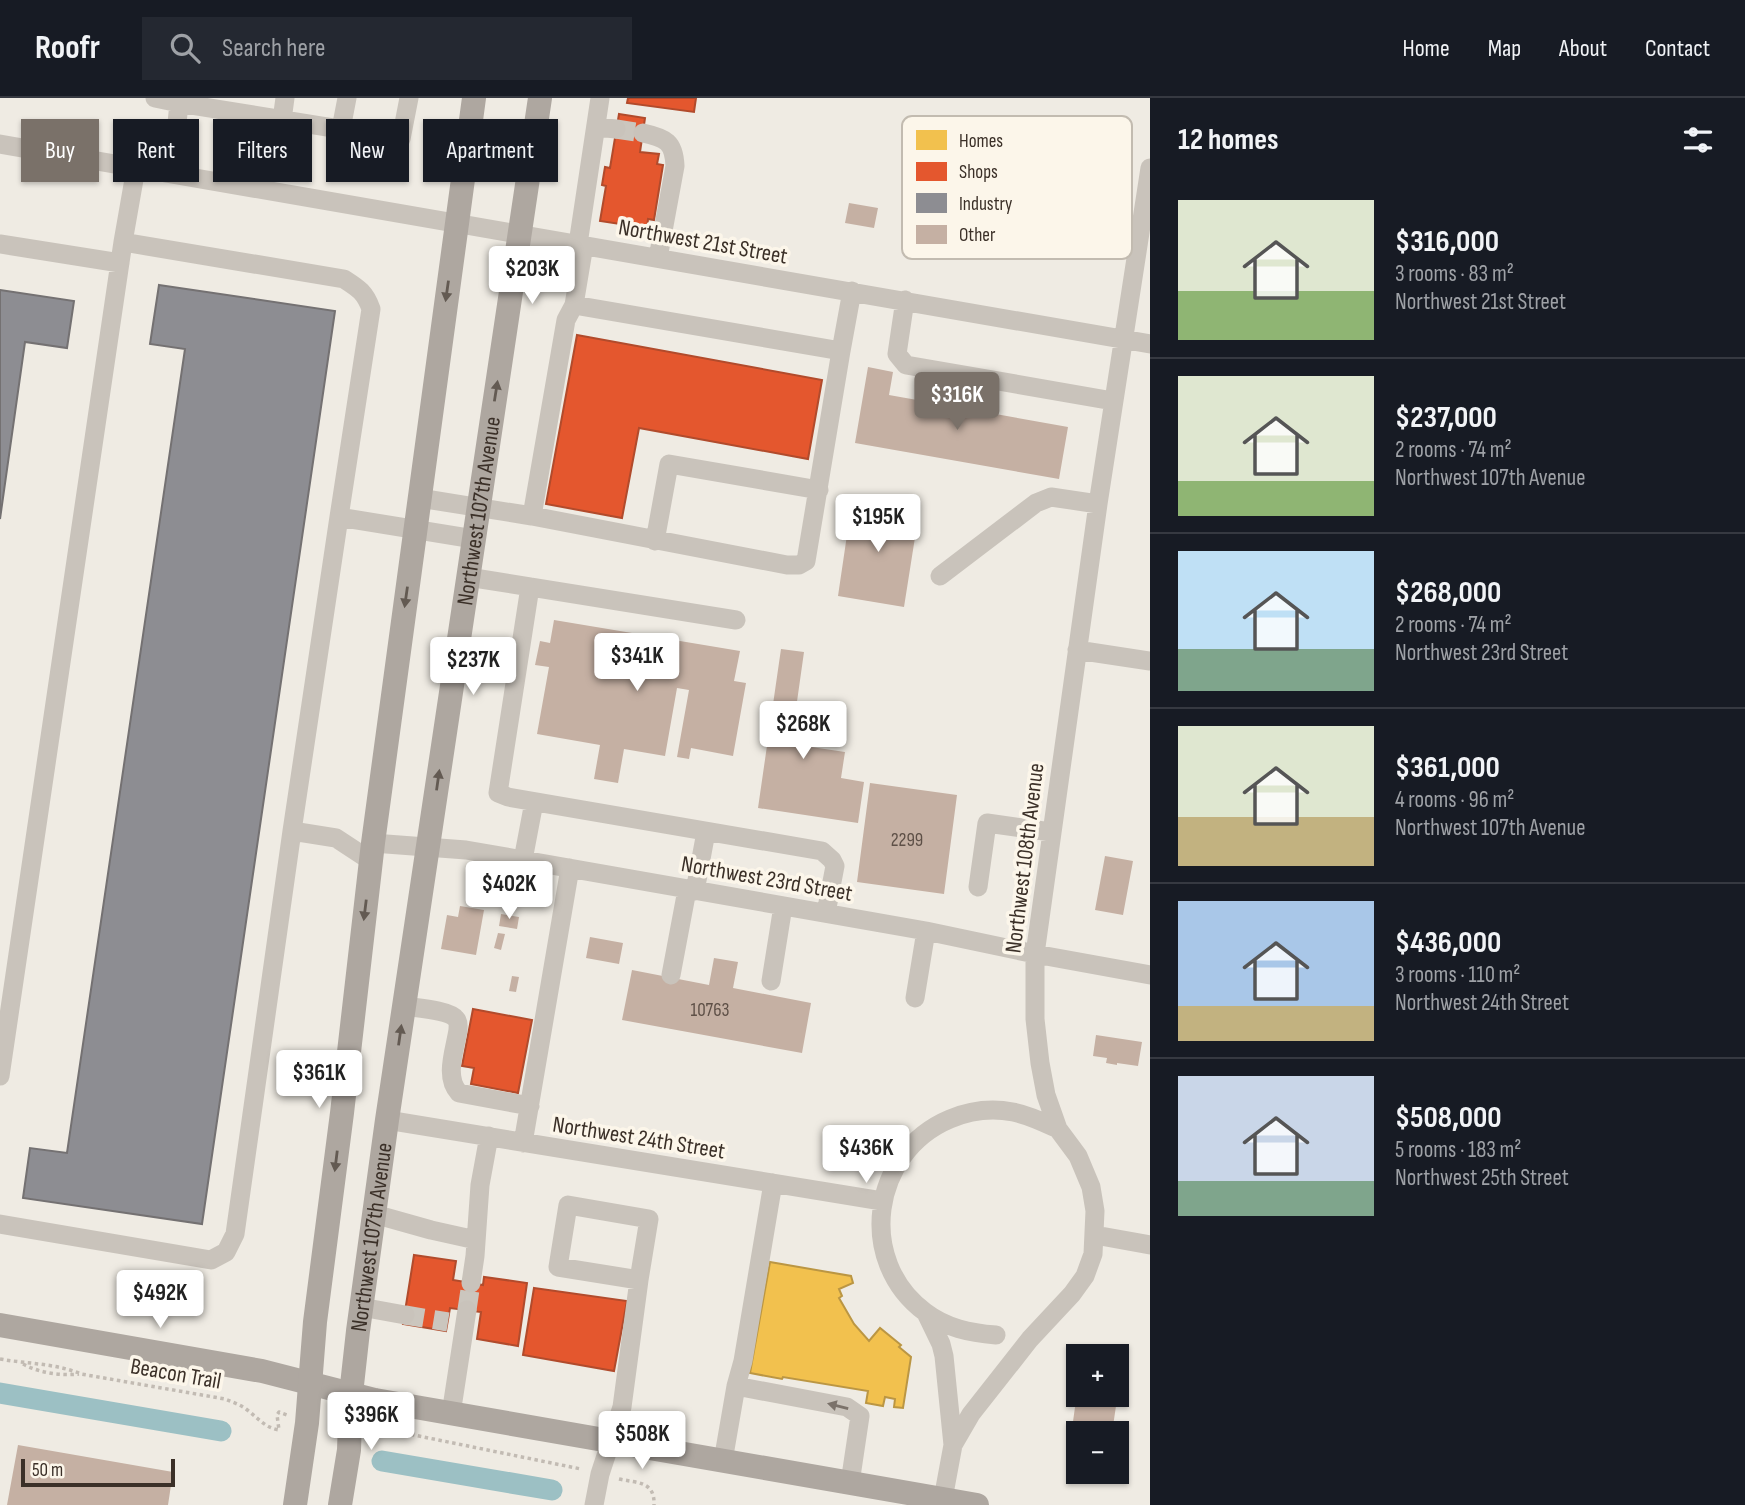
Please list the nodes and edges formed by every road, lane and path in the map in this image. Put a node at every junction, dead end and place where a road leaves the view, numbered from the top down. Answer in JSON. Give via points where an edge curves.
{"nodes":[{"id":1,"x":155,"y":98,"type":"edge"},
{"id":2,"x":285,"y":98,"type":"edge"},
{"id":3,"x":347,"y":98,"type":"edge"},
{"id":4,"x":409,"y":98,"type":"edge"},
{"id":5,"x":474,"y":98,"type":"edge"},
{"id":6,"x":540,"y":98,"type":"edge"},
{"id":7,"x":600,"y":98,"type":"edge"},
{"id":8,"x":177,"y":101,"type":"edge"},
{"id":9,"x":227,"y":104,"type":"edge"},
{"id":10,"x":176,"y":119,"type":"edge"},
{"id":11,"x":279,"y":119,"type":"edge"},
{"id":12,"x":282,"y":119,"type":"edge"},
{"id":13,"x":343,"y":119,"type":"edge"},
{"id":14,"x":405,"y":119,"type":"edge"},
{"id":15,"x":596,"y":127,"type":"junction"},
{"id":16,"x":616,"y":129,"type":"tunnel mouth"},
{"id":17,"x":643,"y":133,"type":"tunnel mouth"},
{"id":18,"x":0,"y":144,"type":"edge"},
{"id":19,"x":113,"y":164,"type":"edge"},
{"id":20,"x":1150,"y":168,"type":"edge"},
{"id":21,"x":199,"y":179,"type":"edge"},
{"id":22,"x":134,"y":182,"type":"edge"},
{"id":23,"x":456,"y":224,"type":"junction"},
{"id":24,"x":519,"y":234,"type":"junction"},
{"id":25,"x":123,"y":242,"type":"junction"},
{"id":26,"x":0,"y":244,"type":"edge"},
{"id":27,"x":581,"y":245,"type":"junction"},
{"id":28,"x":658,"y":258,"type":"junction"},
{"id":29,"x":120,"y":262,"type":"junction"},
{"id":30,"x":852,"y":291,"type":"junction"},
{"id":31,"x":905,"y":300,"type":"junction"},
{"id":32,"x":574,"y":305,"type":"junction"},
{"id":33,"x":1124,"y":339,"type":"junction"},
{"id":34,"x":1150,"y":344,"type":"edge"},
{"id":35,"x":841,"y":351,"type":"junction"},
{"id":36,"x":1113,"y":401,"type":"junction"},
{"id":37,"x":818,"y":490,"type":"junction"},
{"id":38,"x":419,"y":498,"type":"junction"},
{"id":39,"x":1098,"y":504,"type":"junction"},
{"id":40,"x":479,"y":507,"type":"junction"},
{"id":41,"x":532,"y":516,"type":"junction"},
{"id":42,"x":339,"y":517,"type":"junction"},
{"id":43,"x":415,"y":529,"type":"junction"},
{"id":44,"x":474,"y":539,"type":"junction"},
{"id":45,"x":655,"y":541,"type":"junction"},
{"id":46,"x":940,"y":576,"type":"dead end"},
{"id":47,"x":468,"y":577,"type":"junction"},
{"id":48,"x":530,"y":587,"type":"junction"},
{"id":49,"x":736,"y":620,"type":"dead end"},
{"id":50,"x":1077,"y":650,"type":"junction"},
{"id":51,"x":1150,"y":661,"type":"edge"},
{"id":52,"x":534,"y":802,"type":"junction"},
{"id":53,"x":292,"y":831,"type":"junction"},
{"id":54,"x":706,"y":832,"type":"junction"},
{"id":55,"x":1051,"y":832,"type":"junction"},
{"id":56,"x":428,"y":848,"type":"junction"},
{"id":57,"x":372,"y":852,"type":"junction"},
{"id":58,"x":523,"y":860,"type":"junction"},
{"id":59,"x":570,"y":868,"type":"junction"},
{"id":60,"x":978,"y":887,"type":"dead end"},
{"id":61,"x":691,"y":890,"type":"junction"},
{"id":62,"x":783,"y":906,"type":"junction"},
{"id":63,"x":826,"y":913,"type":"junction"},
{"id":64,"x":926,"y":930,"type":"junction"},
{"id":65,"x":1035,"y":954,"type":"junction"},
{"id":66,"x":671,"y":975,"type":"dead end"},
{"id":67,"x":1150,"y":975,"type":"edge"},
{"id":68,"x":771,"y":981,"type":"dead end"},
{"id":69,"x":915,"y":998,"type":"dead end"},
{"id":70,"x":404,"y":1006,"type":"junction"},
{"id":71,"x":0,"y":1076,"type":"edge"},
{"id":72,"x":530,"y":1106,"type":"junction"},
{"id":73,"x":387,"y":1120,"type":"junction"},
{"id":74,"x":1058,"y":1129,"type":"junction"},
{"id":75,"x":489,"y":1136,"type":"junction"},
{"id":76,"x":523,"y":1143,"type":"junction"},
{"id":77,"x":773,"y":1183,"type":"junction"},
{"id":78,"x":883,"y":1201,"type":"junction"},
{"id":79,"x":374,"y":1214,"type":"junction"},
{"id":80,"x":0,"y":1224,"type":"edge"},
{"id":81,"x":1095,"y":1235,"type":"junction"},
{"id":82,"x":476,"y":1240,"type":"junction"},
{"id":83,"x":1150,"y":1245,"type":"edge"},
{"id":84,"x":639,"y":1280,"type":"junction"},
{"id":85,"x":471,"y":1283,"type":"tunnel mouth"},
{"id":86,"x":361,"y":1307,"type":"junction"},
{"id":87,"x":925,"y":1312,"type":"junction"},
{"id":88,"x":405,"y":1315,"type":"tunnel mouth"},
{"id":89,"x":460,"y":1319,"type":"tunnel mouth"},
{"id":90,"x":0,"y":1325,"type":"edge"},
{"id":91,"x":996,"y":1335,"type":"dead end"},
{"id":92,"x":0,"y":1359,"type":"edge"},
{"id":93,"x":310,"y":1383,"type":"junction"},
{"id":94,"x":736,"y":1386,"type":"junction"},
{"id":95,"x":351,"y":1394,"type":"junction"},
{"id":96,"x":279,"y":1412,"type":"dead end"},
{"id":97,"x":451,"y":1414,"type":"junction"},
{"id":98,"x":610,"y":1442,"type":"junction"},
{"id":99,"x":367,"y":1445,"type":"dead end"},
{"id":100,"x":953,"y":1445,"type":"junction"},
{"id":101,"x":723,"y":1461,"type":"junction"},
{"id":102,"x":580,"y":1469,"type":"dead end"},
{"id":103,"x":615,"y":1478,"type":"dead end"},
{"id":104,"x":850,"y":1483,"type":"junction"},
{"id":105,"x":943,"y":1499,"type":"junction"},
{"id":106,"x":295,"y":1505,"type":"edge"},
{"id":107,"x":340,"y":1505,"type":"edge"},
{"id":108,"x":594,"y":1505,"type":"edge"},
{"id":109,"x":654,"y":1505,"type":"edge"},
{"id":110,"x":976,"y":1505,"type":"edge"}],
"edges":[{"from":1,"to":8,"type":"street"},
{"from":2,"to":12,"type":"street"},
{"from":3,"to":13,"type":"street"},
{"from":4,"to":14,"type":"street"},
{"from":5,"to":23,"type":"main road","name":"Northwest 107th Avenue"},
{"from":6,"to":24,"type":"main road","name":"Northwest 107th Avenue"},
{"from":7,"to":15,"type":"street"},
{"from":8,"to":9,"type":"street"},
{"from":8,"to":10,"type":"street"},
{"from":9,"to":11,"type":"street"},
{"from":15,"to":16,"type":"street"},
{"from":15,"to":27,"type":"street"},
{"from":17,"to":28,"type":"street","via":[[662,139],[674,153]]},
{"from":18,"to":19,"type":"street","name":"Northwest 21st Street"},
{"from":20,"to":33,"type":"street","name":"Northwest 108th Avenue"},
{"from":21,"to":23,"type":"street","name":"Northwest 21st Street"},
{"from":22,"to":25,"type":"street"},
{"from":23,"to":24,"type":"street","name":"Northwest 21st Street"},
{"from":23,"to":38,"type":"main road","name":"Northwest 107th Avenue","one_way":true},
{"from":24,"to":27,"type":"street","name":"Northwest 21st Street"},
{"from":40,"to":24,"type":"main road","name":"Northwest 107th Avenue","one_way":true},
{"from":25,"to":29,"type":"street"},
{"from":25,"to":42,"type":"street","via":[[344,279],[367,297],[371,309]]},
{"from":26,"to":29,"type":"street"},
{"from":27,"to":28,"type":"street","name":"Northwest 21st Street"},
{"from":27,"to":32,"type":"street"},
{"from":28,"to":30,"type":"street","name":"Northwest 21st Street"},
{"from":29,"to":71,"type":"street"},
{"from":30,"to":31,"type":"street","name":"Northwest 21st Street"},
{"from":30,"to":35,"type":"street"},
{"from":31,"to":33,"type":"street","name":"Northwest 21st Street"},
{"from":31,"to":36,"type":"street","via":[[897,354],[906,365]]},
{"from":32,"to":35,"type":"street"},
{"from":32,"to":41,"type":"street","via":[[566,320]]},
{"from":33,"to":34,"type":"street","name":"Northwest 21st Street"},
{"from":33,"to":36,"type":"street","name":"Northwest 108th Avenue"},
{"from":35,"to":37,"type":"street"},
{"from":36,"to":39,"type":"street","name":"Northwest 108th Avenue"},
{"from":37,"to":45,"type":"street","via":[[806,561],[799,565]]},
{"from":37,"to":45,"type":"street","via":[[669,464]]},
{"from":38,"to":40,"type":"street"},
{"from":38,"to":43,"type":"main road","name":"Northwest 107th Avenue"},
{"from":39,"to":46,"type":"street","via":[[1051,497],[1036,503]]},
{"from":39,"to":50,"type":"street","name":"Northwest 108th Avenue"},
{"from":40,"to":41,"type":"street"},
{"from":40,"to":44,"type":"main road","name":"Northwest 107th Avenue"},
{"from":41,"to":45,"type":"street"},
{"from":42,"to":43,"type":"street"},
{"from":42,"to":53,"type":"street"},
{"from":43,"to":44,"type":"street"},
{"from":43,"to":57,"type":"main road","name":"Northwest 107th Avenue","one_way":true},
{"from":44,"to":47,"type":"main road","name":"Northwest 107th Avenue"},
{"from":47,"to":48,"type":"street"},
{"from":56,"to":47,"type":"main road","name":"Northwest 107th Avenue","one_way":true},
{"from":48,"to":49,"type":"street"},
{"from":48,"to":52,"type":"street","via":[[498,793]]},
{"from":50,"to":51,"type":"street"},
{"from":50,"to":55,"type":"street","name":"Northwest 108th Avenue"},
{"from":52,"to":54,"type":"street"},
{"from":52,"to":58,"type":"street"},
{"from":53,"to":57,"type":"street","via":[[336,838]]},
{"from":53,"to":80,"type":"street","via":[[234,1234],[226,1252],[211,1260]]},
{"from":54,"to":61,"type":"street"},
{"from":54,"to":63,"type":"street","via":[[827,854],[835,866]]},
{"from":55,"to":60,"type":"street","via":[[987,822]]},
{"from":55,"to":65,"type":"street","name":"Northwest 108th Avenue"},
{"from":56,"to":57,"type":"street","name":"Northwest 23rd Street"},
{"from":56,"to":58,"type":"street","name":"Northwest 23rd Street"},
{"from":56,"to":70,"type":"main road","name":"Northwest 107th Avenue"},
{"from":57,"to":93,"type":"main road","name":"Northwest 107th Avenue","one_way":true},
{"from":58,"to":59,"type":"street","name":"Northwest 23rd Street"},
{"from":59,"to":61,"type":"street","name":"Northwest 23rd Street"},
{"from":59,"to":72,"type":"street"},
{"from":61,"to":62,"type":"street","name":"Northwest 23rd Street"},
{"from":61,"to":66,"type":"street"},
{"from":62,"to":63,"type":"street","name":"Northwest 23rd Street"},
{"from":62,"to":68,"type":"street"},
{"from":63,"to":64,"type":"street","name":"Northwest 23rd Street"},
{"from":64,"to":65,"type":"street","name":"Northwest 23rd Street"},
{"from":64,"to":69,"type":"street"},
{"from":65,"to":67,"type":"street","name":"Northwest 23rd Street"},
{"from":65,"to":74,"type":"street","name":"Northwest 108th Avenue","via":[[1040,1063]]},
{"from":70,"to":72,"type":"street","via":[[456,1018],[450,1077],[459,1093]]},
{"from":73,"to":70,"type":"main road","name":"Northwest 107th Avenue","one_way":true},
{"from":72,"to":76,"type":"street"},
{"from":73,"to":75,"type":"street","name":"Northwest 24th Street"},
{"from":73,"to":79,"type":"main road","name":"Northwest 107th Avenue"},
{"from":74,"to":78,"type":"street","via":[[1012,1112],[962,1114],[939,1124],[902,1156]]},
{"from":74,"to":81,"type":"street","name":"Northwest 108th Avenue","via":[[1078,1156],[1091,1187]]},
{"from":75,"to":76,"type":"street","name":"Northwest 24th Street"},
{"from":75,"to":82,"type":"street"},
{"from":76,"to":77,"type":"street","name":"Northwest 24th Street"},
{"from":77,"to":78,"type":"street","name":"Northwest 24th Street"},
{"from":77,"to":94,"type":"street"},
{"from":78,"to":87,"type":"street","via":[[884,1251],[907,1295]]},
{"from":79,"to":82,"type":"street"},
{"from":79,"to":86,"type":"main road","name":"Northwest 107th Avenue"},
{"from":81,"to":83,"type":"street"},
{"from":81,"to":100,"type":"street","name":"Northwest 108th Avenue","via":[[1085,1276],[994,1382]]},
{"from":82,"to":85,"type":"street"},
{"from":84,"to":84,"type":"street","via":[[558,1267],[568,1205],[649,1219]]},
{"from":84,"to":98,"type":"street","via":[[622,1408]]},
{"from":86,"to":88,"type":"street"},
{"from":86,"to":95,"type":"main road","name":"Northwest 107th Avenue"},
{"from":87,"to":91,"type":"street","via":[[971,1333]]},
{"from":87,"to":100,"type":"street","via":[[944,1356]]},
{"from":89,"to":97,"type":"street"},
{"from":90,"to":93,"type":"main road"},
{"from":92,"to":96,"type":"path","name":"Beacon Trail","via":[[66,1376],[81,1374],[225,1399],[242,1406],[269,1429],[279,1430]]},
{"from":93,"to":95,"type":"main road"},
{"from":93,"to":106,"type":"main road","name":"Northwest 107th Avenue"},
{"from":94,"to":101,"type":"street"},
{"from":104,"to":94,"type":"street","one_way":true,"via":[[860,1416],[847,1407]]},
{"from":95,"to":97,"type":"main road"},
{"from":95,"to":107,"type":"main road","name":"Northwest 107th Avenue","via":[[349,1450]]},
{"from":97,"to":98,"type":"main road"},
{"from":98,"to":101,"type":"main road"},
{"from":98,"to":108,"type":"street"},
{"from":99,"to":102,"type":"path","via":[[381,1434],[399,1433]]},
{"from":100,"to":105,"type":"street","name":"Northwest 108th Avenue"},
{"from":101,"to":104,"type":"main road"},
{"from":103,"to":109,"type":"path","via":[[650,1488]]},
{"from":104,"to":105,"type":"main road"},
{"from":105,"to":110,"type":"main road"}]}
